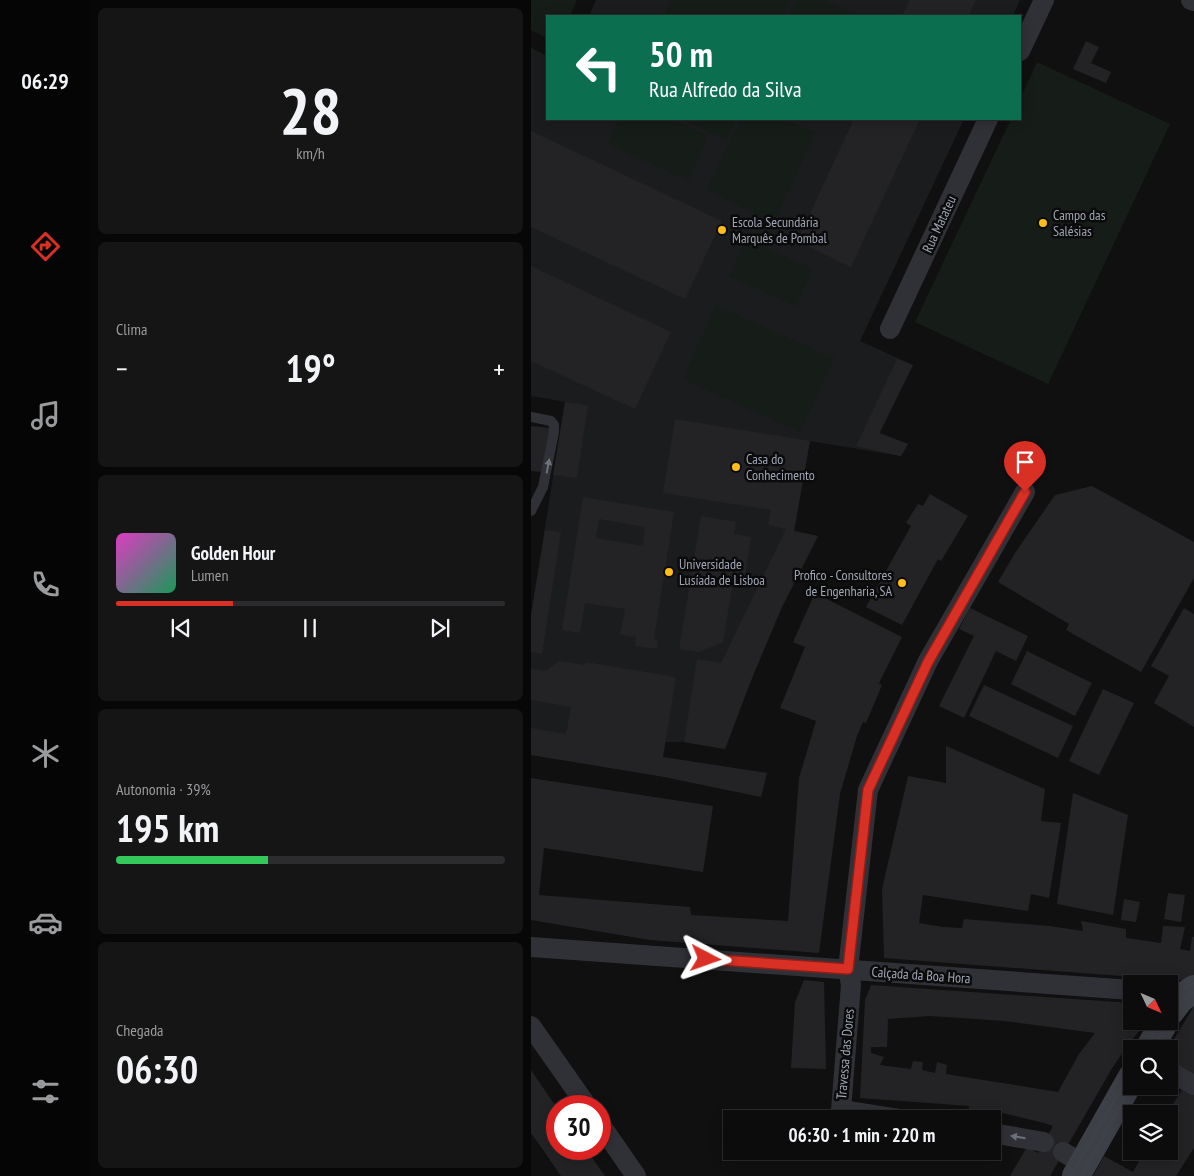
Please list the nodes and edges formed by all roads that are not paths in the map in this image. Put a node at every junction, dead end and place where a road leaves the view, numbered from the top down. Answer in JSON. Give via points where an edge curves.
{"nodes":[{"id":1,"x":1044,"y":0,"type":"edge"},
{"id":2,"x":1021,"y":50,"type":"edge"},
{"id":3,"x":988,"y":120,"type":"edge"},
{"id":4,"x":889,"y":329,"type":"dead end"},
{"id":5,"x":531,"y":418,"type":"edge"},
{"id":6,"x":1025,"y":492,"type":"dead end"},
{"id":7,"x":531,"y":511,"type":"edge"},
{"id":8,"x":531,"y":947,"type":"edge"},
{"id":9,"x":848,"y":969,"type":"junction"},
{"id":10,"x":1123,"y":989,"type":"edge"},
{"id":11,"x":1194,"y":989,"type":"edge"},
{"id":12,"x":1179,"y":991,"type":"edge"},
{"id":13,"x":1179,"y":1000,"type":"edge"},
{"id":14,"x":531,"y":1026,"type":"edge"},
{"id":15,"x":1178,"y":1076,"type":"edge"},
{"id":16,"x":1194,"y":1085,"type":"edge"},
{"id":17,"x":1123,"y":1090,"type":"edge"},
{"id":18,"x":579,"y":1095,"type":"edge"},
{"id":19,"x":841,"y":1110,"type":"edge"},
{"id":20,"x":1001,"y":1135,"type":"edge"},
{"id":21,"x":611,"y":1140,"type":"edge"},
{"id":22,"x":1044,"y":1142,"type":"dead end"},
{"id":23,"x":1074,"y":1164,"type":"edge"},
{"id":24,"x":636,"y":1176,"type":"edge"}],
"edges":[{"from":1,"to":2,"type":"street"},
{"from":3,"to":4,"type":"street","name":"Rua Matateu"},
{"from":7,"to":5,"type":"lane","one_way":true,"via":[[543,487],[554,432],[551,421]]},
{"from":6,"to":9,"type":"street","via":[[928,662],[868,790]]},
{"from":8,"to":9,"type":"street","name":"Calçada da Boa Hora"},
{"from":9,"to":10,"type":"street","name":"Calçada da Boa Hora"},
{"from":9,"to":19,"type":"street","name":"Travessa das Dores","via":[[851,985]]},
{"from":11,"to":12,"type":"street"},
{"from":11,"to":13,"type":"street"},
{"from":14,"to":18,"type":"street"},
{"from":15,"to":16,"type":"street"},
{"from":17,"to":23,"type":"street"},
{"from":22,"to":20,"type":"street","one_way":true},
{"from":21,"to":24,"type":"street"}]}
